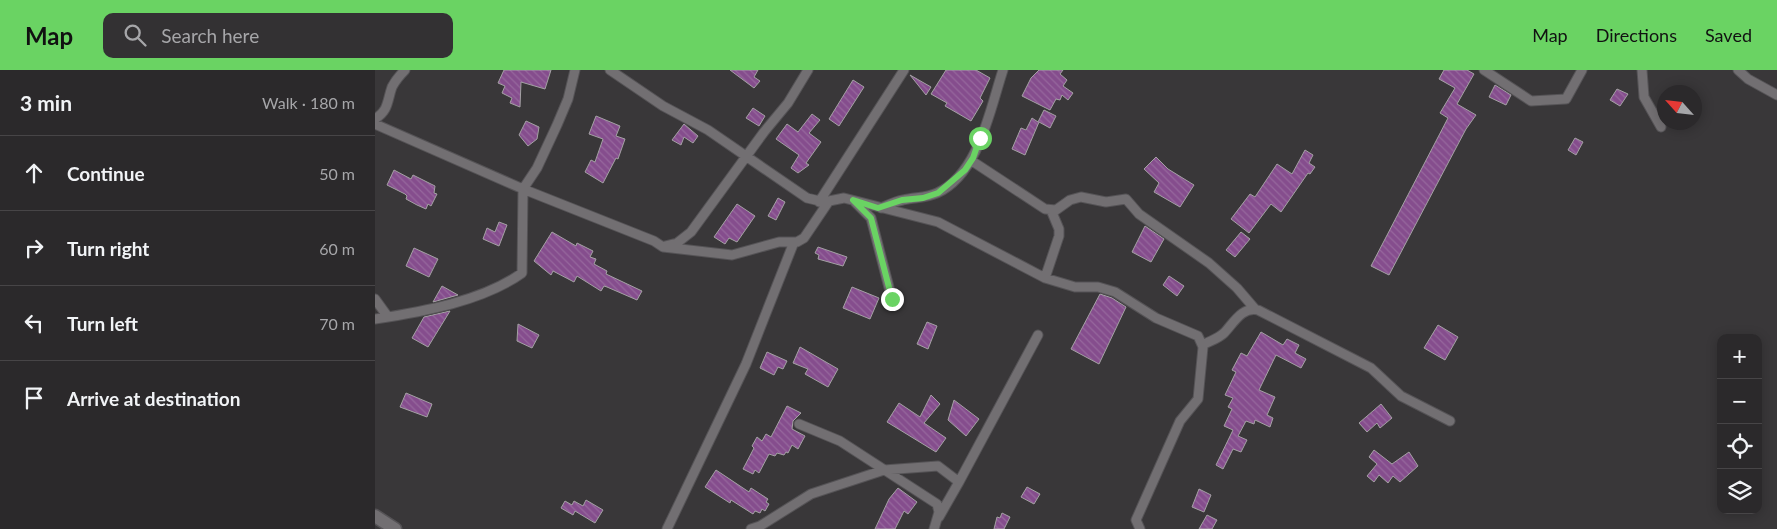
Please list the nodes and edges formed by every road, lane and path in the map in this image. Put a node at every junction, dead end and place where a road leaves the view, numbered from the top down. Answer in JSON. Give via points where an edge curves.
{"nodes":[{"id":1,"x":405,"y":70,"type":"edge"},
{"id":2,"x":575,"y":70,"type":"edge"},
{"id":3,"x":609,"y":70,"type":"edge"},
{"id":4,"x":903,"y":70,"type":"edge"},
{"id":5,"x":1003,"y":70,"type":"edge"},
{"id":6,"x":1484,"y":70,"type":"edge"},
{"id":7,"x":1582,"y":70,"type":"edge"},
{"id":8,"x":1642,"y":70,"type":"edge"},
{"id":9,"x":1738,"y":70,"type":"edge"},
{"id":10,"x":805,"y":72,"type":"edge"},
{"id":11,"x":1777,"y":95,"type":"edge"},
{"id":12,"x":375,"y":118,"type":"edge"},
{"id":13,"x":1657,"y":120,"type":"edge"},
{"id":14,"x":375,"y":124,"type":"edge"},
{"id":15,"x":745,"y":156,"type":"junction"},
{"id":16,"x":972,"y":160,"type":"junction"},
{"id":17,"x":523,"y":190,"type":"junction"},
{"id":18,"x":853,"y":200,"type":"junction"},
{"id":19,"x":829,"y":201,"type":"junction"},
{"id":20,"x":819,"y":202,"type":"junction"},
{"id":21,"x":881,"y":208,"type":"junction"},
{"id":22,"x":1051,"y":210,"type":"junction"},
{"id":23,"x":794,"y":242,"type":"junction"},
{"id":24,"x":663,"y":247,"type":"junction"},
{"id":25,"x":1045,"y":278,"type":"junction"},
{"id":26,"x":375,"y":298,"type":"edge"},
{"id":27,"x":892,"y":299,"type":"dead end"},
{"id":28,"x":1255,"y":309,"type":"junction"},
{"id":29,"x":389,"y":317,"type":"junction"},
{"id":30,"x":375,"y":319,"type":"edge"},
{"id":31,"x":1038,"y":334,"type":"dead end"},
{"id":32,"x":1203,"y":345,"type":"junction"},
{"id":33,"x":1450,"y":421,"type":"dead end"},
{"id":34,"x":799,"y":424,"type":"dead end"},
{"id":35,"x":884,"y":470,"type":"junction"},
{"id":36,"x":959,"y":482,"type":"junction"},
{"id":37,"x":375,"y":516,"type":"edge"},
{"id":38,"x":939,"y":517,"type":"junction"},
{"id":39,"x":395,"y":529,"type":"edge"},
{"id":40,"x":667,"y":529,"type":"edge"},
{"id":41,"x":751,"y":529,"type":"edge"},
{"id":42,"x":934,"y":529,"type":"edge"},
{"id":43,"x":1140,"y":529,"type":"edge"}],
"edges":[{"from":1,"to":12,"type":"street","via":[[392,89],[389,105],[383,114]]},
{"from":2,"to":17,"type":"street","via":[[557,125]]},
{"from":3,"to":15,"type":"street"},
{"from":4,"to":20,"type":"street"},
{"from":5,"to":16,"type":"street"},
{"from":6,"to":7,"type":"street","via":[[1531,101],[1566,100]]},
{"from":8,"to":13,"type":"street","via":[[1644,97]]},
{"from":9,"to":11,"type":"street"},
{"from":10,"to":15,"type":"street","via":[[788,103]]},
{"from":14,"to":17,"type":"street"},
{"from":15,"to":20,"type":"street","via":[[794,191]]},
{"from":15,"to":24,"type":"street","via":[[687,237]]},
{"from":16,"to":21,"type":"street","via":[[938,193]]},
{"from":16,"to":22,"type":"street","via":[[1025,197]]},
{"from":17,"to":24,"type":"street","via":[[654,240]]},
{"from":17,"to":29,"type":"street","via":[[522,273],[486,293]]},
{"from":18,"to":19,"type":"street","via":[[840,198]]},
{"from":18,"to":21,"type":"street"},
{"from":18,"to":27,"type":"street","via":[[871,218]]},
{"from":19,"to":20,"type":"street"},
{"from":19,"to":23,"type":"street","via":[[804,238]]},
{"from":21,"to":25,"type":"street","via":[[939,222]]},
{"from":22,"to":25,"type":"street","via":[[1059,236]]},
{"from":22,"to":28,"type":"street","via":[[1081,197],[1106,202],[1125,198],[1139,214],[1209,263]]},
{"from":23,"to":24,"type":"street","via":[[779,242],[732,255]]},
{"from":23,"to":40,"type":"street","via":[[746,364]]},
{"from":25,"to":32,"type":"street","via":[[1075,287],[1098,287],[1115,292],[1156,318],[1194,334]]},
{"from":26,"to":29,"type":"street"},
{"from":28,"to":32,"type":"street","via":[[1243,313],[1219,336]]},
{"from":28,"to":33,"type":"street","via":[[1371,368],[1401,396]]},
{"from":29,"to":30,"type":"street"},
{"from":31,"to":36,"type":"street"},
{"from":32,"to":43,"type":"street","via":[[1198,399],[1179,421],[1136,520]]},
{"from":34,"to":35,"type":"street","via":[[840,440]]},
{"from":35,"to":36,"type":"street","via":[[938,466]]},
{"from":35,"to":38,"type":"street","via":[[937,504]]},
{"from":35,"to":41,"type":"street","via":[[811,494]]},
{"from":36,"to":38,"type":"street"},
{"from":37,"to":39,"type":"main road"},
{"from":38,"to":42,"type":"street"}]}
